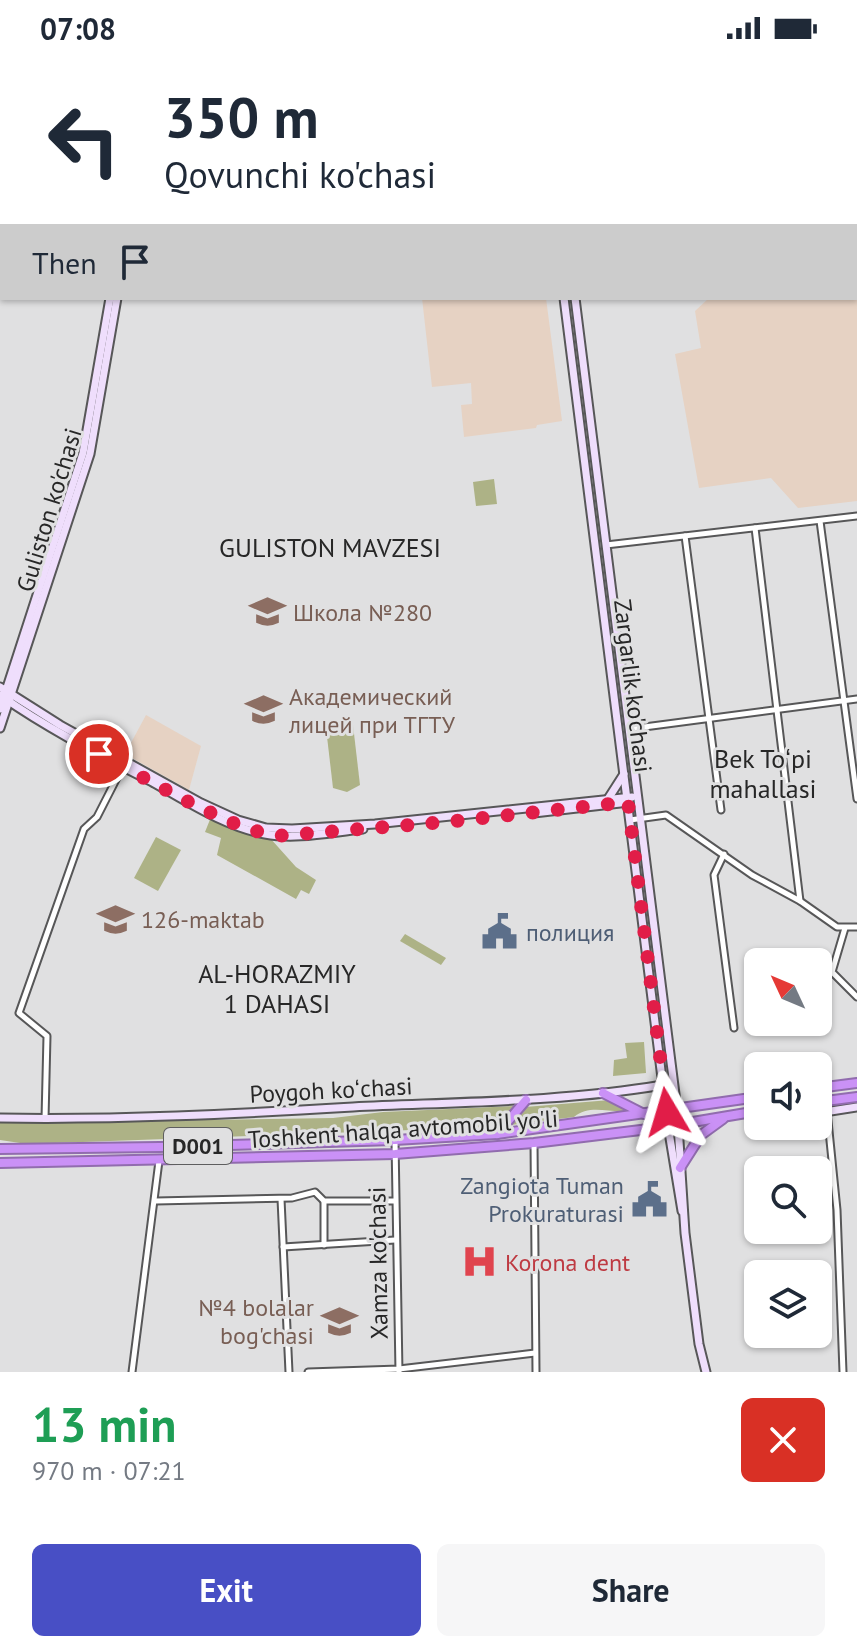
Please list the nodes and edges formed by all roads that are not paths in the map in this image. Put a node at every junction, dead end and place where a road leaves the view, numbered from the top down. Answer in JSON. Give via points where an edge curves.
{"nodes":[{"id":1,"x":110,"y":300,"type":"edge"},
{"id":2,"x":117,"y":300,"type":"edge"},
{"id":3,"x":564,"y":300,"type":"edge"},
{"id":4,"x":575,"y":300,"type":"edge"},
{"id":5,"x":599,"y":490,"type":"junction"},
{"id":6,"x":588,"y":492,"type":"junction"},
{"id":7,"x":857,"y":516,"type":"edge"},
{"id":8,"x":820,"y":521,"type":"junction"},
{"id":9,"x":755,"y":528,"type":"junction"},
{"id":10,"x":685,"y":536,"type":"junction"},
{"id":11,"x":606,"y":545,"type":"junction"},
{"id":12,"x":595,"y":547,"type":"junction"},
{"id":13,"x":5,"y":695,"type":"edge"},
{"id":14,"x":857,"y":699,"type":"edge"},
{"id":15,"x":844,"y":700,"type":"junction"},
{"id":16,"x":0,"y":709,"type":"edge"},
{"id":17,"x":778,"y":709,"type":"junction"},
{"id":18,"x":708,"y":719,"type":"junction"},
{"id":19,"x":0,"y":728,"type":"edge"},
{"id":20,"x":629,"y":729,"type":"junction"},
{"id":21,"x":619,"y":731,"type":"junction"},
{"id":22,"x":124,"y":764,"type":"junction"},
{"id":23,"x":624,"y":772,"type":"junction"},
{"id":24,"x":638,"y":798,"type":"junction"},
{"id":25,"x":608,"y":799,"type":"junction"},
{"id":26,"x":628,"y":799,"type":"junction"},
{"id":27,"x":857,"y":799,"type":"edge"},
{"id":28,"x":721,"y":810,"type":"dead end"},
{"id":29,"x":640,"y":819,"type":"junction"},
{"id":30,"x":630,"y":820,"type":"junction"},
{"id":31,"x":724,"y":854,"type":"junction"},
{"id":32,"x":800,"y":901,"type":"junction"},
{"id":33,"x":857,"y":927,"type":"edge"},
{"id":34,"x":845,"y":928,"type":"junction"},
{"id":35,"x":857,"y":997,"type":"edge"},
{"id":36,"x":734,"y":1028,"type":"dead end"},
{"id":37,"x":857,"y":1083,"type":"edge"},
{"id":38,"x":663,"y":1085,"type":"junction"},
{"id":39,"x":832,"y":1086,"type":"edge"},
{"id":40,"x":603,"y":1093,"type":"junction"},
{"id":41,"x":857,"y":1097,"type":"edge"},
{"id":42,"x":744,"y":1099,"type":"edge"},
{"id":43,"x":526,"y":1100,"type":"junction"},
{"id":44,"x":832,"y":1100,"type":"edge"},
{"id":45,"x":857,"y":1107,"type":"edge"},
{"id":46,"x":672,"y":1111,"type":"junction"},
{"id":47,"x":832,"y":1111,"type":"edge"},
{"id":48,"x":744,"y":1114,"type":"edge"},
{"id":49,"x":645,"y":1115,"type":"junction"},
{"id":50,"x":728,"y":1116,"type":"junction"},
{"id":51,"x":0,"y":1118,"type":"edge"},
{"id":52,"x":45,"y":1119,"type":"junction"},
{"id":53,"x":673,"y":1125,"type":"junction"},
{"id":54,"x":497,"y":1134,"type":"junction"},
{"id":55,"x":395,"y":1140,"type":"junction"},
{"id":56,"x":826,"y":1140,"type":"edge"},
{"id":57,"x":534,"y":1143,"type":"junction"},
{"id":58,"x":0,"y":1149,"type":"edge"},
{"id":59,"x":395,"y":1154,"type":"junction"},
{"id":60,"x":159,"y":1161,"type":"junction"},
{"id":61,"x":0,"y":1163,"type":"edge"},
{"id":62,"x":680,"y":1168,"type":"junction"},
{"id":63,"x":281,"y":1199,"type":"junction"},
{"id":64,"x":156,"y":1201,"type":"junction"},
{"id":65,"x":324,"y":1201,"type":"junction"},
{"id":66,"x":394,"y":1201,"type":"junction"},
{"id":67,"x":683,"y":1217,"type":"junction"},
{"id":68,"x":395,"y":1240,"type":"junction"},
{"id":69,"x":324,"y":1245,"type":"junction"},
{"id":70,"x":283,"y":1247,"type":"junction"},
{"id":71,"x":535,"y":1353,"type":"junction"},
{"id":72,"x":399,"y":1370,"type":"edge"},
{"id":73,"x":132,"y":1372,"type":"edge"},
{"id":74,"x":289,"y":1372,"type":"edge"},
{"id":75,"x":308,"y":1372,"type":"edge"},
{"id":76,"x":536,"y":1372,"type":"edge"},
{"id":77,"x":706,"y":1372,"type":"edge"},
{"id":78,"x":843,"y":1372,"type":"edge"}],
"edges":[{"from":1,"to":13,"type":"main road","name":"Guliston ko'chasi","via":[[83,453]]},
{"from":2,"to":13,"type":"main road","name":"Guliston ko'chasi","via":[[90,454]]},
{"from":3,"to":6,"type":"main road","name":"Zargarlik ko'chasi"},
{"from":4,"to":5,"type":"main road","name":"Zargarlik ko'chasi"},
{"from":5,"to":6,"type":"main road"},
{"from":5,"to":11,"type":"main road","name":"Zargarlik ko'chasi"},
{"from":6,"to":12,"type":"main road","name":"Zargarlik ko'chasi"},
{"from":7,"to":8,"type":"street"},
{"from":8,"to":9,"type":"street"},
{"from":8,"to":15,"type":"street"},
{"from":9,"to":10,"type":"street"},
{"from":9,"to":17,"type":"street"},
{"from":10,"to":11,"type":"street"},
{"from":10,"to":18,"type":"street"},
{"from":11,"to":12,"type":"main road"},
{"from":11,"to":20,"type":"main road","name":"Zargarlik ko'chasi"},
{"from":12,"to":21,"type":"main road","name":"Zargarlik ko'chasi"},
{"from":13,"to":16,"type":"main road","name":"Guliston ko'chasi"},
{"from":13,"to":19,"type":"main road","name":"Guliston ko'chasi"},
{"from":13,"to":22,"type":"main road"},
{"from":14,"to":15,"type":"street"},
{"from":15,"to":17,"type":"street"},
{"from":15,"to":27,"type":"street"},
{"from":17,"to":18,"type":"street"},
{"from":17,"to":32,"type":"street"},
{"from":18,"to":20,"type":"street"},
{"from":18,"to":28,"type":"street"},
{"from":20,"to":21,"type":"main road"},
{"from":20,"to":24,"type":"main road","name":"Zargarlik ko'chasi"},
{"from":21,"to":23,"type":"main road","name":"Zargarlik ko'chasi"},
{"from":22,"to":25,"type":"main road","via":[[238,820],[275,829]]},
{"from":22,"to":26,"type":"main road","via":[[240,826],[277,836]]},
{"from":22,"to":52,"type":"street","via":[[97,817],[84,829],[19,1013],[47,1036]]},
{"from":23,"to":25,"type":"main road"},
{"from":23,"to":26,"type":"main road","name":"Zargarlik ko'chasi"},
{"from":24,"to":26,"type":"main road"},
{"from":24,"to":29,"type":"main road","name":"Zargarlik ko'chasi"},
{"from":25,"to":26,"type":"main road"},
{"from":26,"to":30,"type":"main road","name":"Zargarlik ko'chasi"},
{"from":29,"to":30,"type":"street"},
{"from":29,"to":31,"type":"street","via":[[666,815]]},
{"from":29,"to":46,"type":"main road","name":"Zargarlik ko'chasi"},
{"from":30,"to":38,"type":"main road","name":"Zargarlik ko'chasi"},
{"from":31,"to":32,"type":"street"},
{"from":31,"to":36,"type":"street","via":[[714,875]]},
{"from":32,"to":34,"type":"street"},
{"from":33,"to":34,"type":"street"},
{"from":34,"to":35,"type":"street","via":[[832,972]]},
{"from":37,"to":39,"type":"highway"},
{"from":38,"to":40,"type":"main road","name":"Poygoh koʻchasi"},
{"from":38,"to":46,"type":"main road","name":"Zargarlik ko'chasi"},
{"from":40,"to":43,"type":"main road","name":"Poygoh koʻchasi"},
{"from":40,"to":49,"type":"highway"},
{"from":41,"to":44,"type":"highway"},
{"from":42,"to":46,"type":"highway","name":"Toshkent halqa avtomobil yo'li","number":"D001"},
{"from":43,"to":52,"type":"main road","name":"Poygoh koʻchasi"},
{"from":43,"to":54,"type":"highway"},
{"from":45,"to":47,"type":"main road"},
{"from":46,"to":49,"type":"highway","name":"Toshkent halqa avtomobil yo'li","number":"D001"},
{"from":46,"to":53,"type":"main road","name":"Zargarlik ko'chasi"},
{"from":48,"to":50,"type":"highway","name":"Toshkent halqa avtomobil yo'li","number":"D001"},
{"from":49,"to":54,"type":"highway","name":"Toshkent halqa avtomobil yo'li","number":"D001"},
{"from":50,"to":53,"type":"highway","name":"Toshkent halqa avtomobil yo'li","number":"D001"},
{"from":50,"to":62,"type":"highway","via":[[701,1135]]},
{"from":51,"to":52,"type":"main road","name":"Poygoh koʻchasi"},
{"from":53,"to":57,"type":"highway","name":"Toshkent halqa avtomobil yo'li","number":"D001"},
{"from":53,"to":62,"type":"main road"},
{"from":53,"to":67,"type":"main road"},
{"from":54,"to":55,"type":"highway","name":"Toshkent halqa avtomobil yo'li","number":"D001"},
{"from":55,"to":58,"type":"highway","name":"Toshkent halqa avtomobil yo'li","number":"D001"},
{"from":55,"to":59,"type":"street","name":"Xamza ko'chasi"},
{"from":56,"to":78,"type":"street","via":[[837,1210]]},
{"from":57,"to":59,"type":"highway","name":"Toshkent halqa avtomobil yo'li","number":"D001"},
{"from":57,"to":71,"type":"street"},
{"from":59,"to":60,"type":"highway","name":"Toshkent halqa avtomobil yo'li","number":"D001"},
{"from":59,"to":66,"type":"street","name":"Xamza ko'chasi"},
{"from":60,"to":61,"type":"highway","name":"Toshkent halqa avtomobil yo'li","number":"D001"},
{"from":60,"to":64,"type":"street"},
{"from":62,"to":67,"type":"main road"},
{"from":63,"to":64,"type":"street"},
{"from":63,"to":65,"type":"street","via":[[315,1192]]},
{"from":63,"to":70,"type":"street"},
{"from":64,"to":73,"type":"street"},
{"from":65,"to":66,"type":"street"},
{"from":65,"to":69,"type":"street"},
{"from":66,"to":68,"type":"street","name":"Xamza ko'chasi"},
{"from":67,"to":77,"type":"main road"},
{"from":68,"to":69,"type":"street"},
{"from":68,"to":72,"type":"street","name":"Xamza ko'chasi"},
{"from":69,"to":70,"type":"street"},
{"from":70,"to":74,"type":"street"},
{"from":71,"to":72,"type":"street"},
{"from":71,"to":76,"type":"street"},
{"from":72,"to":75,"type":"street"}]}
